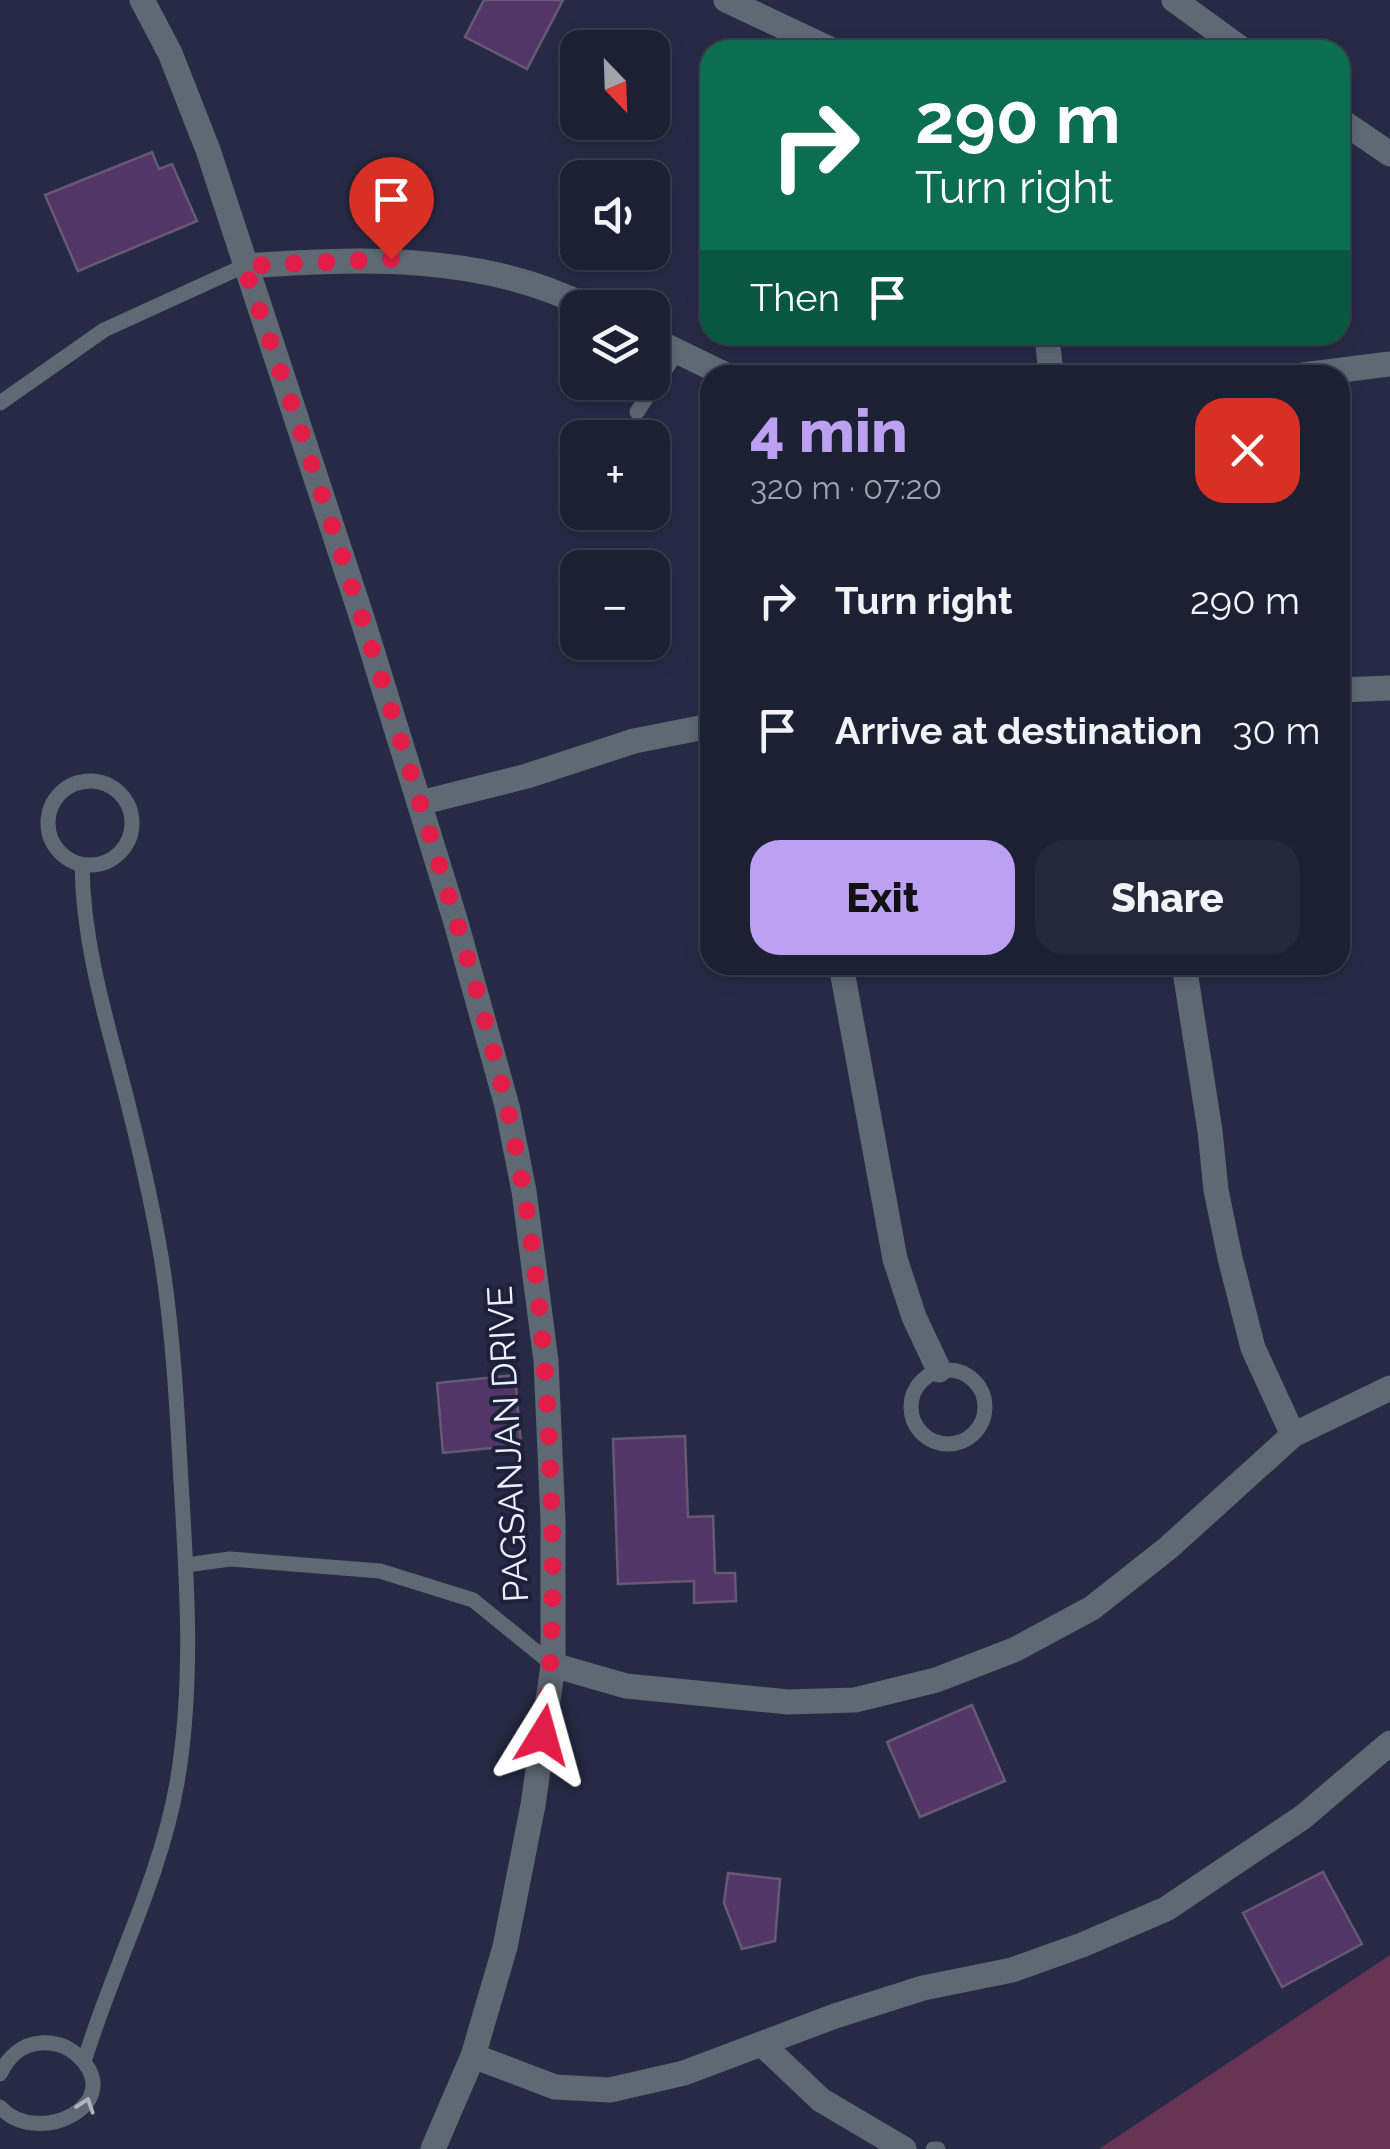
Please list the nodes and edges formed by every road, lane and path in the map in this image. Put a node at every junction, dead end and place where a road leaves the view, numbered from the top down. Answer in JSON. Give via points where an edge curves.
{"nodes":[{"id":1,"x":142,"y":0,"type":"edge"},
{"id":2,"x":726,"y":0,"type":"edge"},
{"id":3,"x":1174,"y":0,"type":"edge"},
{"id":4,"x":811,"y":40,"type":"edge"},
{"id":5,"x":1228,"y":40,"type":"edge"},
{"id":6,"x":1350,"y":127,"type":"edge"},
{"id":7,"x":1390,"y":154,"type":"edge"},
{"id":8,"x":244,"y":266,"type":"junction"},
{"id":9,"x":560,"y":297,"type":"edge"},
{"id":10,"x":670,"y":349,"type":"edge"},
{"id":11,"x":677,"y":352,"type":"junction"},
{"id":12,"x":1390,"y":364,"type":"edge"},
{"id":13,"x":705,"y":365,"type":"edge"},
{"id":14,"x":1350,"y":369,"type":"edge"},
{"id":15,"x":0,"y":403,"type":"edge"},
{"id":16,"x":637,"y":412,"type":"dead end"},
{"id":17,"x":1390,"y":688,"type":"edge"},
{"id":18,"x":1350,"y":690,"type":"edge"},
{"id":19,"x":700,"y":728,"type":"edge"},
{"id":20,"x":420,"y":804,"type":"junction"},
{"id":21,"x":82,"y":865,"type":"junction"},
{"id":22,"x":843,"y":975,"type":"edge"},
{"id":23,"x":1186,"y":975,"type":"edge"},
{"id":24,"x":938,"y":1370,"type":"junction"},
{"id":25,"x":1390,"y":1388,"type":"edge"},
{"id":26,"x":1292,"y":1435,"type":"junction"},
{"id":27,"x":186,"y":1564,"type":"junction"},
{"id":28,"x":552,"y":1664,"type":"junction"},
{"id":29,"x":1390,"y":1743,"type":"edge"},
{"id":30,"x":762,"y":2044,"type":"junction"},
{"id":31,"x":473,"y":2056,"type":"junction"},
{"id":32,"x":84,"y":2062,"type":"junction"},
{"id":33,"x":0,"y":2074,"type":"edge"},
{"id":34,"x":0,"y":2107,"type":"edge"},
{"id":35,"x":433,"y":2149,"type":"edge"},
{"id":36,"x":904,"y":2149,"type":"edge"}],
"edges":[{"from":1,"to":8,"type":"street","name":"PAGSANJAN DRIVE","via":[[208,150]]},
{"from":2,"to":4,"type":"street"},
{"from":3,"to":5,"type":"street"},
{"from":6,"to":7,"type":"street"},
{"from":8,"to":9,"type":"street","via":[[391,259],[496,273]]},
{"from":8,"to":15,"type":"lane","via":[[104,330]]},
{"from":8,"to":20,"type":"street","name":"PAGSANJAN DRIVE"},
{"from":10,"to":11,"type":"street"},
{"from":11,"to":13,"type":"street"},
{"from":11,"to":16,"type":"lane"},
{"from":12,"to":14,"type":"street"},
{"from":17,"to":18,"type":"street"},
{"from":19,"to":20,"type":"street"},
{"from":20,"to":28,"type":"street","name":"PAGSANJAN DRIVE","via":[[524,1191],[546,1361]]},
{"from":21,"to":21,"type":"lane","via":[[114,859],[132,832],[126,800],[99,782],[66,788],[49,815],[55,847]]},
{"from":21,"to":27,"type":"lane","via":[[92,964],[161,1257]]},
{"from":22,"to":24,"type":"street","via":[[895,1259]]},
{"from":23,"to":26,"type":"street","via":[[1230,1258],[1253,1348]]},
{"from":24,"to":24,"type":"lane","via":[[911,1397],[911,1416],[921,1434],[938,1444],[958,1444],[985,1417],[985,1398],[975,1380],[958,1370]]},
{"from":25,"to":26,"type":"street"},
{"from":26,"to":28,"type":"street","via":[[1092,1608],[1014,1650],[936,1680],[856,1700],[788,1702],[626,1686]]},
{"from":27,"to":28,"type":"lane","via":[[230,1559],[380,1570],[473,1600]]},
{"from":27,"to":32,"type":"lane","via":[[188,1684],[176,1784],[150,1879]]},
{"from":28,"to":31,"type":"street","name":"PAGSANJAN DRIVE","via":[[533,1805]]},
{"from":29,"to":30,"type":"street","via":[[1303,1817],[1166,1910],[1012,1970],[923,1988]]},
{"from":30,"to":31,"type":"street","via":[[684,2074],[610,2090],[555,2087]]},
{"from":30,"to":36,"type":"street","via":[[821,2100]]},
{"from":31,"to":35,"type":"street","name":"PAGSANJAN DRIVE"},
{"from":32,"to":33,"type":"lane","via":[[44,2042],[15,2053]]},
{"from":34,"to":32,"type":"lane","one_way":true,"via":[[29,2135],[71,2130],[90,2106]]}]}
